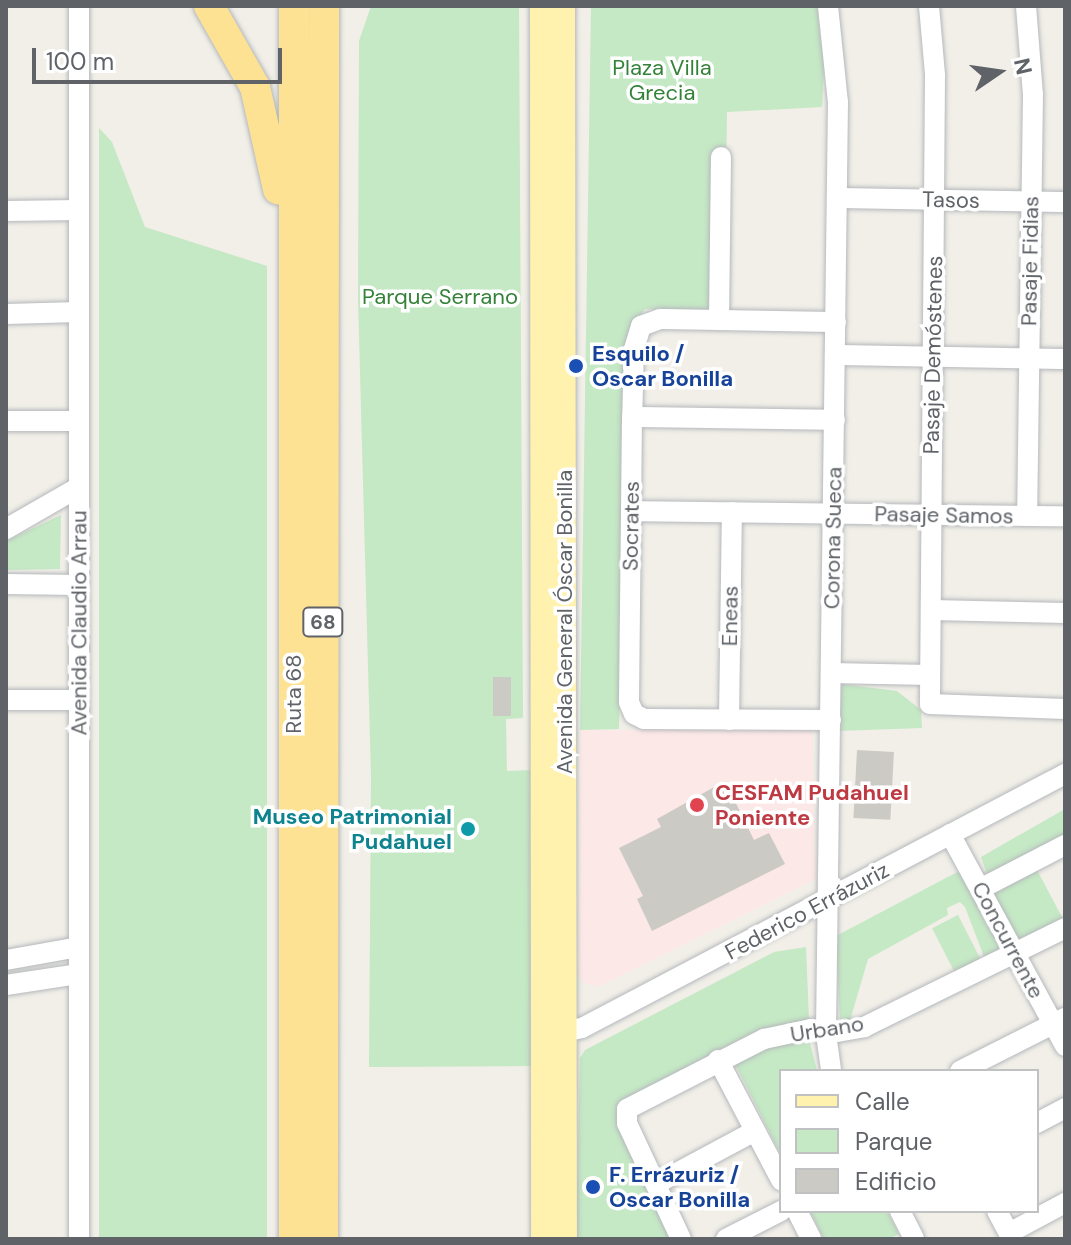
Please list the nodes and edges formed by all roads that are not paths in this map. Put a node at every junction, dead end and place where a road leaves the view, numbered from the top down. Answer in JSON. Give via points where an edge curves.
{"nodes":[{"id":1,"x":79,"y":6,"type":"edge"},
{"id":2,"x":209,"y":6,"type":"edge"},
{"id":3,"x":294,"y":6,"type":"edge"},
{"id":4,"x":324,"y":6,"type":"edge"},
{"id":5,"x":543,"y":6,"type":"edge"},
{"id":6,"x":562,"y":6,"type":"edge"},
{"id":7,"x":828,"y":6,"type":"edge"},
{"id":8,"x":929,"y":6,"type":"edge"},
{"id":9,"x":1026,"y":6,"type":"edge"},
{"id":10,"x":721,"y":157,"type":"dead end"},
{"id":11,"x":837,"y":198,"type":"junction"},
{"id":12,"x":934,"y":200,"type":"junction"},
{"id":13,"x":1031,"y":202,"type":"junction"},
{"id":14,"x":1065,"y":202,"type":"edge"},
{"id":15,"x":79,"y":210,"type":"junction"},
{"id":16,"x":6,"y":211,"type":"edge"},
{"id":17,"x":79,"y":312,"type":"junction"},
{"id":18,"x":6,"y":314,"type":"edge"},
{"id":19,"x":719,"y":320,"type":"junction"},
{"id":20,"x":836,"y":322,"type":"junction"},
{"id":21,"x":835,"y":355,"type":"junction"},
{"id":22,"x":933,"y":357,"type":"junction"},
{"id":23,"x":1029,"y":358,"type":"junction"},
{"id":24,"x":1065,"y":359,"type":"edge"},
{"id":25,"x":293,"y":402,"type":"junction"},
{"id":26,"x":632,"y":417,"type":"junction"},
{"id":27,"x":835,"y":420,"type":"junction"},
{"id":28,"x":6,"y":421,"type":"edge"},
{"id":29,"x":79,"y":421,"type":"junction"},
{"id":30,"x":79,"y":487,"type":"junction"},
{"id":31,"x":631,"y":511,"type":"junction"},
{"id":32,"x":732,"y":512,"type":"junction"},
{"id":33,"x":833,"y":513,"type":"junction"},
{"id":34,"x":931,"y":514,"type":"junction"},
{"id":35,"x":1027,"y":516,"type":"junction"},
{"id":36,"x":1065,"y":516,"type":"edge"},
{"id":37,"x":6,"y":529,"type":"edge"},
{"id":38,"x":6,"y":584,"type":"edge"},
{"id":39,"x":79,"y":585,"type":"junction"},
{"id":40,"x":931,"y":610,"type":"junction"},
{"id":41,"x":1065,"y":613,"type":"edge"},
{"id":42,"x":831,"y":673,"type":"junction"},
{"id":43,"x":930,"y":675,"type":"junction"},
{"id":44,"x":6,"y":700,"type":"edge"},
{"id":45,"x":79,"y":700,"type":"junction"},
{"id":46,"x":1065,"y":709,"type":"edge"},
{"id":47,"x":729,"y":720,"type":"junction"},
{"id":48,"x":831,"y":720,"type":"junction"},
{"id":49,"x":1065,"y":774,"type":"edge"},
{"id":50,"x":950,"y":834,"type":"junction"},
{"id":51,"x":1065,"y":845,"type":"edge"},
{"id":52,"x":980,"y":889,"type":"junction"},
{"id":53,"x":829,"y":901,"type":"junction"},
{"id":54,"x":1065,"y":928,"type":"edge"},
{"id":55,"x":79,"y":947,"type":"junction"},
{"id":56,"x":1014,"y":952,"type":"junction"},
{"id":57,"x":6,"y":960,"type":"edge"},
{"id":58,"x":79,"y":974,"type":"junction"},
{"id":59,"x":6,"y":985,"type":"edge"},
{"id":60,"x":1059,"y":1021,"type":"edge"},
{"id":61,"x":826,"y":1034,"type":"junction"},
{"id":62,"x":554,"y":1035,"type":"junction"},
{"id":63,"x":1065,"y":1046,"type":"edge"},
{"id":64,"x":718,"y":1060,"type":"junction"},
{"id":65,"x":831,"y":1069,"type":"edge"},
{"id":66,"x":964,"y":1069,"type":"edge"},
{"id":67,"x":1065,"y":1108,"type":"edge"},
{"id":68,"x":1039,"y":1122,"type":"edge"},
{"id":69,"x":755,"y":1131,"type":"junction"},
{"id":70,"x":779,"y":1176,"type":"edge"},
{"id":71,"x":656,"y":1184,"type":"junction"},
{"id":72,"x":1065,"y":1203,"type":"edge"},
{"id":73,"x":779,"y":1212,"type":"edge"},
{"id":74,"x":798,"y":1213,"type":"edge"},
{"id":75,"x":901,"y":1213,"type":"edge"},
{"id":76,"x":998,"y":1213,"type":"edge"},
{"id":77,"x":1010,"y":1236,"type":"edge"},
{"id":78,"x":79,"y":1239,"type":"edge"},
{"id":79,"x":294,"y":1239,"type":"edge"},
{"id":80,"x":323,"y":1239,"type":"edge"},
{"id":81,"x":544,"y":1239,"type":"edge"},
{"id":82,"x":564,"y":1239,"type":"edge"},
{"id":83,"x":681,"y":1239,"type":"edge"},
{"id":84,"x":726,"y":1239,"type":"edge"},
{"id":85,"x":811,"y":1239,"type":"edge"},
{"id":86,"x":913,"y":1239,"type":"edge"}],
"edges":[{"from":1,"to":15,"type":"street","name":"Avenida Claudio Arrau"},
{"from":2,"to":25,"type":"highway","via":[[255,87],[274,152]]},
{"from":3,"to":25,"type":"highway","name":"Ruta 68","number":"68"},
{"from":4,"to":80,"type":"highway","name":"Ruta 68","number":"68"},
{"from":5,"to":62,"type":"main road","name":"Avenida General Óscar Bonilla"},
{"from":6,"to":62,"type":"main road","name":"Avenida General Óscar Bonilla"},
{"from":7,"to":11,"type":"street","name":"Corona Sueca","via":[[837,75]]},
{"from":8,"to":12,"type":"street","name":"Pasaje Demóstenes","via":[[935,75]]},
{"from":9,"to":13,"type":"street","name":"Pasaje Fidias","via":[[1033,94]]},
{"from":10,"to":19,"type":"street"},
{"from":11,"to":12,"type":"street","name":"Tasos"},
{"from":11,"to":20,"type":"street","name":"Corona Sueca"},
{"from":12,"to":13,"type":"street","name":"Tasos"},
{"from":12,"to":22,"type":"street","name":"Pasaje Demóstenes"},
{"from":13,"to":14,"type":"street","name":"Tasos"},
{"from":13,"to":23,"type":"street","name":"Pasaje Fidias"},
{"from":15,"to":16,"type":"street"},
{"from":15,"to":17,"type":"street","name":"Avenida Claudio Arrau"},
{"from":17,"to":18,"type":"street"},
{"from":17,"to":29,"type":"street","name":"Avenida Claudio Arrau"},
{"from":19,"to":20,"type":"street"},
{"from":19,"to":26,"type":"street","name":"Socrates","via":[[660,319],[641,326],[634,349]]},
{"from":20,"to":21,"type":"street","name":"Corona Sueca"},
{"from":21,"to":22,"type":"street"},
{"from":21,"to":27,"type":"street","name":"Corona Sueca"},
{"from":22,"to":23,"type":"street"},
{"from":22,"to":34,"type":"street","name":"Pasaje Demóstenes"},
{"from":23,"to":24,"type":"street"},
{"from":23,"to":35,"type":"street","name":"Pasaje Fidias"},
{"from":25,"to":79,"type":"highway","name":"Ruta 68","number":"68"},
{"from":26,"to":27,"type":"street"},
{"from":26,"to":31,"type":"street","name":"Socrates"},
{"from":27,"to":33,"type":"street","name":"Corona Sueca"},
{"from":28,"to":29,"type":"street"},
{"from":29,"to":30,"type":"street","name":"Avenida Claudio Arrau"},
{"from":30,"to":37,"type":"street"},
{"from":30,"to":39,"type":"street","name":"Avenida Claudio Arrau"},
{"from":31,"to":32,"type":"street","name":"Pasaje Samos"},
{"from":31,"to":47,"type":"street","name":"Socrates","via":[[629,702],[634,714],[644,719]]},
{"from":32,"to":33,"type":"street","name":"Pasaje Samos"},
{"from":32,"to":47,"type":"street","name":"Eneas"},
{"from":33,"to":34,"type":"street","name":"Pasaje Samos"},
{"from":33,"to":42,"type":"street","name":"Corona Sueca"},
{"from":34,"to":35,"type":"street","name":"Pasaje Samos"},
{"from":34,"to":40,"type":"street","name":"Pasaje Demóstenes"},
{"from":35,"to":36,"type":"street","name":"Pasaje Samos"},
{"from":38,"to":39,"type":"street"},
{"from":39,"to":45,"type":"street","name":"Avenida Claudio Arrau"},
{"from":40,"to":41,"type":"street"},
{"from":40,"to":43,"type":"street","name":"Pasaje Demóstenes"},
{"from":42,"to":43,"type":"street"},
{"from":42,"to":48,"type":"street","name":"Corona Sueca"},
{"from":43,"to":46,"type":"street","name":"Pasaje Demóstenes","via":[[930,704]]},
{"from":44,"to":45,"type":"street"},
{"from":45,"to":55,"type":"street","name":"Avenida Claudio Arrau"},
{"from":47,"to":48,"type":"street"},
{"from":48,"to":53,"type":"street","name":"Corona Sueca"},
{"from":49,"to":50,"type":"street","name":"Federico Errázuriz"},
{"from":50,"to":52,"type":"street","name":"Concurrente"},
{"from":50,"to":53,"type":"street","name":"Federico Errázuriz"},
{"from":51,"to":52,"type":"street"},
{"from":52,"to":56,"type":"street","name":"Concurrente"},
{"from":53,"to":61,"type":"street","name":"Corona Sueca"},
{"from":53,"to":62,"type":"street","name":"Federico Errázuriz"},
{"from":54,"to":56,"type":"street","name":"Urbano"},
{"from":55,"to":57,"type":"street"},
{"from":55,"to":58,"type":"street","name":"Avenida Claudio Arrau"},
{"from":56,"to":60,"type":"street","name":"Concurrente"},
{"from":56,"to":61,"type":"street","name":"Urbano","via":[[864,1027]]},
{"from":58,"to":59,"type":"street"},
{"from":58,"to":78,"type":"street","name":"Avenida Claudio Arrau"},
{"from":60,"to":63,"type":"street","name":"Concurrente"},
{"from":60,"to":66,"type":"street"},
{"from":61,"to":64,"type":"street","name":"Urbano","via":[[811,1029],[764,1039]]},
{"from":61,"to":65,"type":"street","name":"Corona Sueca"},
{"from":62,"to":81,"type":"main road","name":"Avenida General Óscar Bonilla"},
{"from":62,"to":82,"type":"main road","name":"Avenida General Óscar Bonilla"},
{"from":64,"to":69,"type":"street"},
{"from":64,"to":71,"type":"street","name":"Urbano","via":[[625,1113]]},
{"from":67,"to":68,"type":"street"},
{"from":69,"to":70,"type":"street"},
{"from":69,"to":71,"type":"street"},
{"from":71,"to":83,"type":"street"},
{"from":72,"to":77,"type":"street"},
{"from":73,"to":84,"type":"street"},
{"from":74,"to":85,"type":"street"},
{"from":75,"to":86,"type":"street"},
{"from":76,"to":77,"type":"street"}]}
